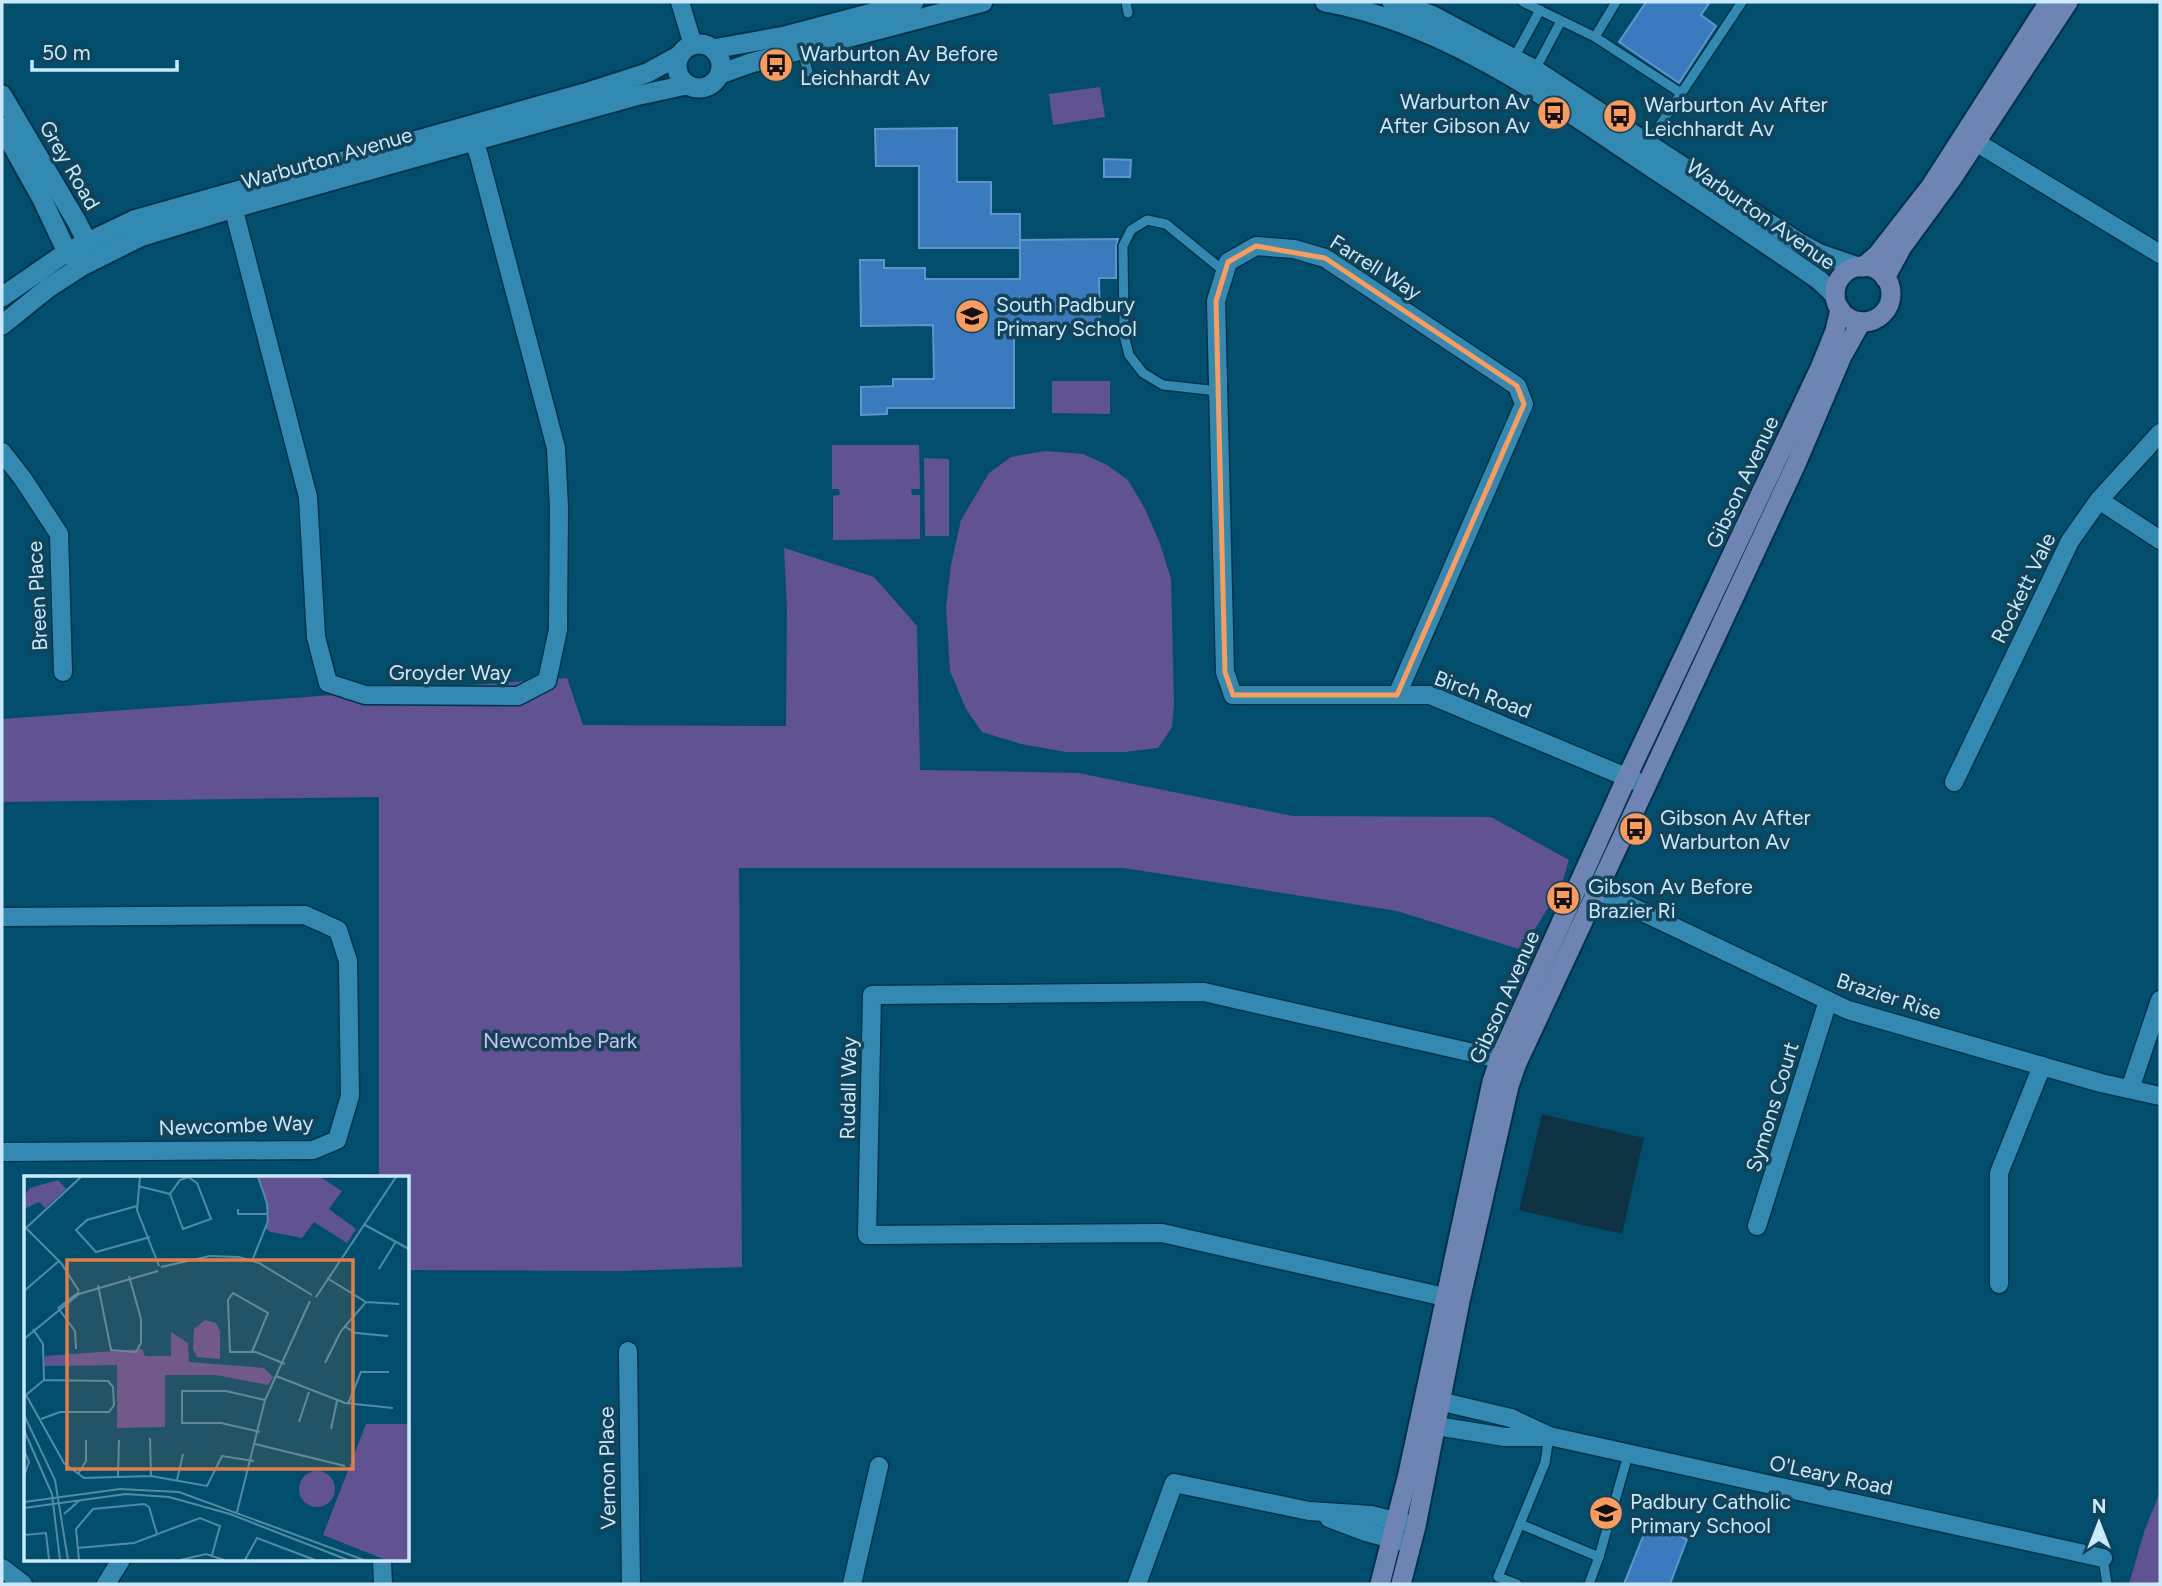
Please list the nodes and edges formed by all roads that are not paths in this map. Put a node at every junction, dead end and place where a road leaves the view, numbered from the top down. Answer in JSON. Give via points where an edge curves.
{"nodes":[{"id":1,"x":680,"y":2,"type":"edge"},
{"id":2,"x":914,"y":2,"type":"edge"},
{"id":3,"x":983,"y":2,"type":"edge"},
{"id":4,"x":1126,"y":2,"type":"edge"},
{"id":5,"x":1325,"y":2,"type":"edge"},
{"id":6,"x":1523,"y":2,"type":"edge"},
{"id":7,"x":1616,"y":2,"type":"edge"},
{"id":8,"x":1742,"y":2,"type":"edge"},
{"id":9,"x":2049,"y":2,"type":"edge"},
{"id":10,"x":2068,"y":2,"type":"edge"},
{"id":11,"x":1396,"y":7,"type":"edge"},
{"id":12,"x":1540,"y":10,"type":"junction"},
{"id":13,"x":1128,"y":13,"type":"dead end"},
{"id":14,"x":1561,"y":21,"type":"junction"},
{"id":15,"x":1595,"y":37,"type":"junction"},
{"id":16,"x":713,"y":49,"type":"junction"},
{"id":17,"x":686,"y":50,"type":"junction"},
{"id":18,"x":803,"y":50,"type":"junction"},
{"id":19,"x":1514,"y":58,"type":"junction"},
{"id":20,"x":1535,"y":70,"type":"junction"},
{"id":21,"x":808,"y":72,"type":"dead end"},
{"id":22,"x":720,"y":74,"type":"junction"},
{"id":23,"x":687,"y":85,"type":"junction"},
{"id":24,"x":1681,"y":93,"type":"junction"},
{"id":25,"x":2,"y":95,"type":"edge"},
{"id":26,"x":2,"y":127,"type":"edge"},
{"id":27,"x":471,"y":132,"type":"junction"},
{"id":28,"x":1970,"y":138,"type":"junction"},
{"id":29,"x":1648,"y":144,"type":"junction"},
{"id":30,"x":232,"y":200,"type":"junction"},
{"id":31,"x":67,"y":252,"type":"junction"},
{"id":32,"x":2160,"y":254,"type":"edge"},
{"id":33,"x":87,"y":256,"type":"junction"},
{"id":34,"x":1860,"y":267,"type":"junction"},
{"id":35,"x":1225,"y":272,"type":"junction"},
{"id":36,"x":1885,"y":278,"type":"junction"},
{"id":37,"x":2,"y":297,"type":"edge"},
{"id":38,"x":1838,"y":302,"type":"junction"},
{"id":39,"x":1861,"y":322,"type":"junction"},
{"id":40,"x":2,"y":325,"type":"edge"},
{"id":41,"x":1218,"y":391,"type":"junction"},
{"id":42,"x":2160,"y":433,"type":"edge"},
{"id":43,"x":2,"y":452,"type":"edge"},
{"id":44,"x":2099,"y":500,"type":"junction"},
{"id":45,"x":2160,"y":540,"type":"edge"},
{"id":46,"x":63,"y":672,"type":"dead end"},
{"id":47,"x":1397,"y":695,"type":"junction"},
{"id":48,"x":1627,"y":777,"type":"junction"},
{"id":49,"x":1954,"y":782,"type":"dead end"},
{"id":50,"x":1646,"y":786,"type":"junction"},
{"id":51,"x":1588,"y":886,"type":"junction"},
{"id":52,"x":2,"y":917,"type":"edge"},
{"id":53,"x":2160,"y":1000,"type":"edge"},
{"id":54,"x":1828,"y":1001,"type":"junction"},
{"id":55,"x":1508,"y":1060,"type":"junction"},
{"id":56,"x":2042,"y":1066,"type":"junction"},
{"id":57,"x":2130,"y":1089,"type":"junction"},
{"id":58,"x":2160,"y":1096,"type":"edge"},
{"id":59,"x":2,"y":1152,"type":"edge"},
{"id":60,"x":1757,"y":1226,"type":"dead end"},
{"id":61,"x":1999,"y":1284,"type":"dead end"},
{"id":62,"x":1452,"y":1299,"type":"junction"},
{"id":63,"x":628,"y":1351,"type":"dead end"},
{"id":64,"x":1432,"y":1400,"type":"junction"},
{"id":65,"x":1427,"y":1424,"type":"junction"},
{"id":66,"x":1549,"y":1436,"type":"junction"},
{"id":67,"x":1628,"y":1455,"type":"junction"},
{"id":68,"x":879,"y":1466,"type":"dead end"},
{"id":69,"x":1520,"y":1524,"type":"junction"},
{"id":70,"x":1393,"y":1530,"type":"junction"},
{"id":71,"x":1414,"y":1535,"type":"junction"},
{"id":72,"x":1599,"y":1558,"type":"junction"},
{"id":73,"x":2103,"y":1558,"type":"joint"},
{"id":74,"x":120,"y":1562,"type":"edge"},
{"id":75,"x":382,"y":1562,"type":"edge"},
{"id":76,"x":2,"y":1568,"type":"edge"},
{"id":77,"x":23,"y":1584,"type":"edge"},
{"id":78,"x":106,"y":1584,"type":"edge"},
{"id":79,"x":383,"y":1584,"type":"edge"},
{"id":80,"x":631,"y":1584,"type":"edge"},
{"id":81,"x":852,"y":1584,"type":"edge"},
{"id":82,"x":1137,"y":1584,"type":"edge"},
{"id":83,"x":1380,"y":1584,"type":"edge"},
{"id":84,"x":1401,"y":1584,"type":"edge"},
{"id":85,"x":1517,"y":1584,"type":"edge"},
{"id":86,"x":1589,"y":1584,"type":"edge"},
{"id":87,"x":2107,"y":1584,"type":"edge"}],
"edges":[{"from":1,"to":17,"type":"street"},
{"from":2,"to":16,"type":"street","via":[[785,37]]},
{"from":3,"to":18,"type":"street"},
{"from":4,"to":13,"type":"lane"},
{"from":5,"to":11,"type":"street","name":"Warburton Avenue"},
{"from":6,"to":12,"type":"lane"},
{"from":7,"to":15,"type":"lane"},
{"from":8,"to":24,"type":"lane"},
{"from":9,"to":28,"type":"main road"},
{"from":10,"to":28,"type":"main road"},
{"from":11,"to":19,"type":"street","name":"Warburton Avenue","via":[[1450,24]]},
{"from":11,"to":38,"type":"street","name":"Warburton Avenue","via":[[1422,30],[1517,79],[1705,201],[1819,280]]},
{"from":12,"to":14,"type":"lane"},
{"from":12,"to":19,"type":"lane"},
{"from":14,"to":15,"type":"lane"},
{"from":14,"to":20,"type":"lane"},
{"from":15,"to":24,"type":"lane"},
{"from":16,"to":17,"type":"street"},
{"from":16,"to":22,"type":"street","via":[[720,60]]},
{"from":17,"to":23,"type":"street","via":[[677,61],[678,75]]},
{"from":17,"to":27,"type":"street","name":"Warburton Avenue","via":[[637,77]]},
{"from":18,"to":21,"type":"lane"},
{"from":18,"to":22,"type":"street"},
{"from":19,"to":20,"type":"street","name":"Warburton Avenue"},
{"from":20,"to":29,"type":"street","name":"Warburton Avenue"},
{"from":22,"to":23,"type":"street","via":[[706,88]]},
{"from":23,"to":27,"type":"street","name":"Warburton Avenue"},
{"from":24,"to":29,"type":"lane"},
{"from":25,"to":33,"type":"street","name":"Grey Road"},
{"from":26,"to":31,"type":"street","name":"Grey Road"},
{"from":27,"to":30,"type":"street","name":"Warburton Avenue"},
{"from":27,"to":30,"type":"street","name":"Groyder Way","via":[[556,448],[558,629],[547,681],[518,696],[365,695],[328,683],[316,637],[308,497]]},
{"from":28,"to":32,"type":"street"},
{"from":28,"to":34,"type":"main road","via":[[1877,255]]},
{"from":28,"to":36,"type":"main road"},
{"from":29,"to":34,"type":"street","name":"Warburton Avenue","via":[[1798,242]]},
{"from":30,"to":33,"type":"street","name":"Warburton Avenue","via":[[134,220]]},
{"from":31,"to":33,"type":"street","name":"Warburton Avenue"},
{"from":31,"to":37,"type":"street","name":"Warburton Avenue"},
{"from":33,"to":40,"type":"street","name":"Warburton Avenue"},
{"from":34,"to":36,"type":"main road","via":[[1871,268]]},
{"from":34,"to":38,"type":"main road","via":[[1839,281]]},
{"from":35,"to":41,"type":"street","via":[[1216,300]]},
{"from":35,"to":41,"type":"lane","via":[[1166,224],[1147,220],[1131,230],[1123,246],[1124,335],[1129,355],[1143,373],[1163,385]]},
{"from":35,"to":47,"type":"street","name":"Farrell Way","via":[[1228,262],[1256,246],[1294,249],[1325,258],[1517,386],[1524,404]]},
{"from":36,"to":39,"type":"main road","via":[[1891,295],[1885,312]]},
{"from":38,"to":39,"type":"main road","via":[[1853,320]]},
{"from":38,"to":48,"type":"main road","name":"Gibson Avenue","via":[[1835,331],[1820,368]]},
{"from":39,"to":50,"type":"main road","name":"Gibson Avenue"},
{"from":41,"to":47,"type":"street","name":"Birch Road","via":[[1225,672],[1233,695]]},
{"from":42,"to":44,"type":"street","name":"Rockett Vale"},
{"from":43,"to":46,"type":"street","name":"Breen Place","via":[[59,534]]},
{"from":44,"to":45,"type":"street"},
{"from":44,"to":49,"type":"street","name":"Rockett Vale","via":[[2070,541]]},
{"from":47,"to":48,"type":"street","name":"Birch Road","via":[[1430,695]]},
{"from":48,"to":50,"type":"street","name":"Birch Road"},
{"from":48,"to":51,"type":"main road","name":"Gibson Avenue"},
{"from":50,"to":51,"type":"main road","name":"Gibson Avenue"},
{"from":51,"to":54,"type":"street","name":"Brazier Rise"},
{"from":51,"to":55,"type":"main road","name":"Gibson Avenue"},
{"from":52,"to":59,"type":"street","name":"Newcombe Way","via":[[305,915],[338,930],[348,961],[350,1096],[337,1140],[313,1150]]},
{"from":53,"to":57,"type":"street"},
{"from":54,"to":56,"type":"street","name":"Brazier Rise"},
{"from":54,"to":60,"type":"street","name":"Symons Court"},
{"from":55,"to":62,"type":"main road","name":"Gibson Avenue","via":[[1509,1086]]},
{"from":55,"to":62,"type":"street","name":"Rudall Way","via":[[1204,992],[872,995],[867,1235],[1162,1233]]},
{"from":56,"to":57,"type":"street","name":"Brazier Rise"},
{"from":56,"to":61,"type":"street","via":[[1999,1173]]},
{"from":57,"to":58,"type":"street","name":"Brazier Rise"},
{"from":62,"to":64,"type":"main road","name":"Gibson Avenue"},
{"from":63,"to":80,"type":"street","name":"Vernon Place"},
{"from":64,"to":65,"type":"main road","name":"Gibson Avenue"},
{"from":64,"to":66,"type":"street","name":"O'Leary Road","via":[[1511,1418]]},
{"from":65,"to":66,"type":"street","name":"O'Leary Road","via":[[1504,1437]]},
{"from":65,"to":70,"type":"main road","name":"Gibson Avenue"},
{"from":65,"to":71,"type":"main road","name":"Gibson Avenue"},
{"from":66,"to":67,"type":"street","name":"O'Leary Road"},
{"from":66,"to":69,"type":"lane","via":[[1545,1463]]},
{"from":67,"to":72,"type":"lane"},
{"from":67,"to":73,"type":"street","name":"O'Leary Road"},
{"from":68,"to":81,"type":"street"},
{"from":69,"to":72,"type":"lane"},
{"from":69,"to":85,"type":"lane","via":[[1498,1577]]},
{"from":70,"to":71,"type":"street"},
{"from":70,"to":82,"type":"street","via":[[1366,1532],[1309,1511],[1174,1483]]},
{"from":70,"to":83,"type":"main road","name":"Gibson Avenue"},
{"from":71,"to":84,"type":"main road","name":"Gibson Avenue"},
{"from":72,"to":86,"type":"lane"},
{"from":73,"to":87,"type":"lane"},
{"from":74,"to":78,"type":"street"},
{"from":75,"to":79,"type":"street"},
{"from":76,"to":77,"type":"street"}]}
